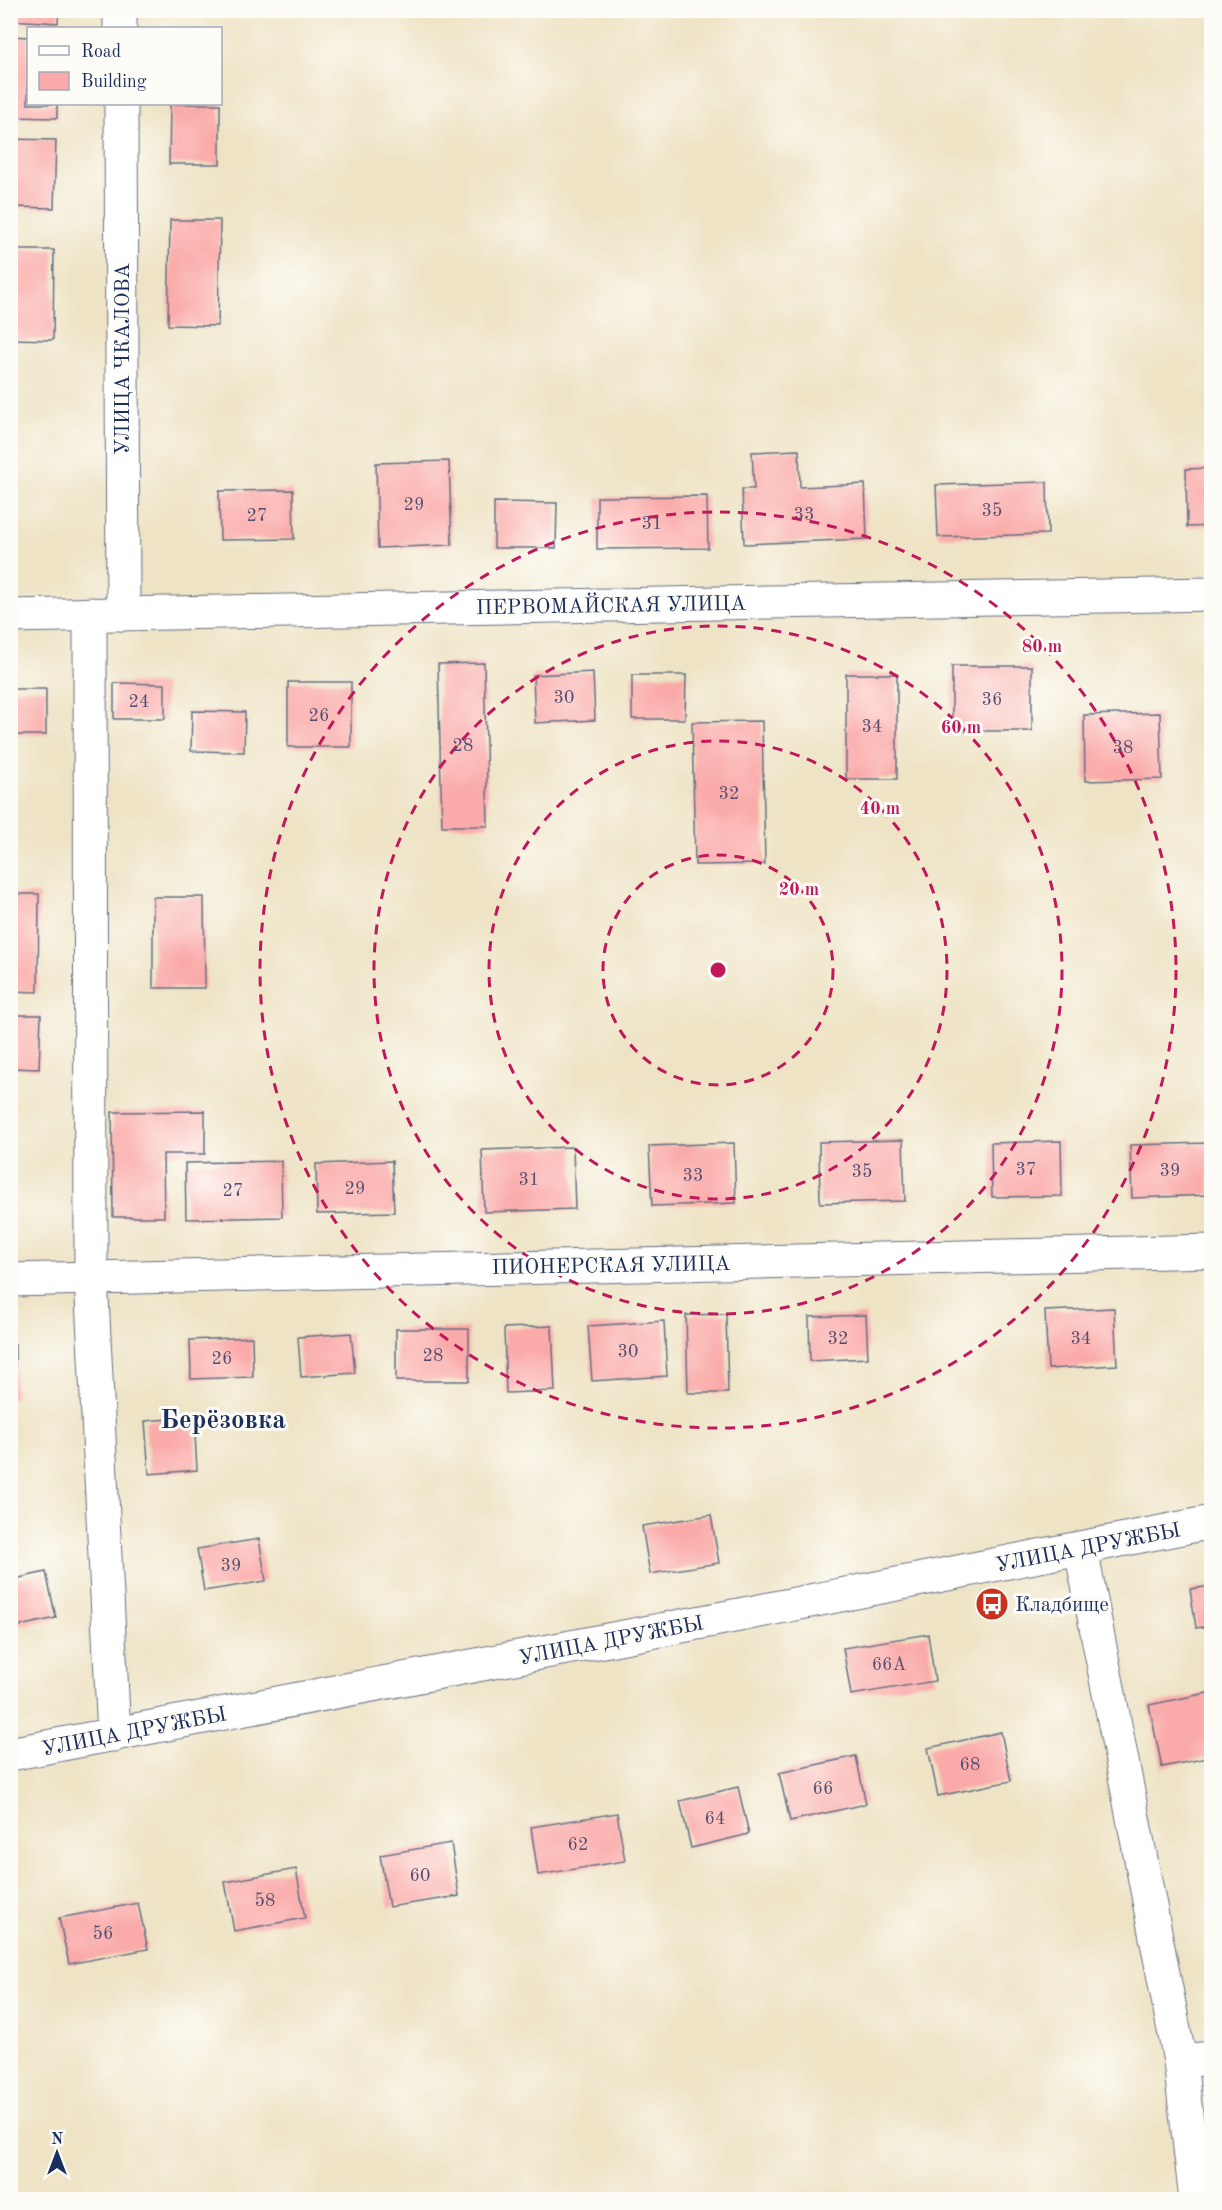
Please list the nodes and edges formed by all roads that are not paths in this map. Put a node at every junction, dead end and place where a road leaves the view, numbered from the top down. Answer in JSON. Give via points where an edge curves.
{"nodes":[{"id":1,"x":120,"y":10,"type":"edge"},
{"id":2,"x":120,"y":27,"type":"edge"},
{"id":3,"x":121,"y":105,"type":"edge"},
{"id":4,"x":1212,"y":594,"type":"edge"},
{"id":5,"x":90,"y":614,"type":"junction"},
{"id":6,"x":123,"y":614,"type":"junction"},
{"id":7,"x":10,"y":616,"type":"edge"},
{"id":8,"x":1212,"y":1251,"type":"edge"},
{"id":9,"x":91,"y":1278,"type":"junction"},
{"id":10,"x":10,"y":1280,"type":"edge"},
{"id":11,"x":1212,"y":1522,"type":"edge"},
{"id":12,"x":1081,"y":1549,"type":"junction"},
{"id":13,"x":114,"y":1735,"type":"junction"},
{"id":14,"x":10,"y":1754,"type":"edge"},
{"id":15,"x":1212,"y":2058,"type":"edge"},
{"id":16,"x":1180,"y":2061,"type":"junction"},
{"id":17,"x":1196,"y":2199,"type":"edge"}],
"edges":[{"from":1,"to":2,"type":"street"},
{"from":3,"to":6,"type":"street","name":"УЛИЦА ЧКАЛОВА"},
{"from":4,"to":6,"type":"street","name":"ПЕРВОМАЙСКАЯ УЛИЦА"},
{"from":5,"to":6,"type":"street","name":"ПЕРВОМАЙСКАЯ УЛИЦА"},
{"from":5,"to":7,"type":"street","name":"ПЕРВОМАЙСКАЯ УЛИЦА"},
{"from":5,"to":9,"type":"street"},
{"from":8,"to":9,"type":"street","name":"ПИОНЕРСКАЯ УЛИЦА"},
{"from":9,"to":10,"type":"street","name":"ПИОНЕРСКАЯ УЛИЦА"},
{"from":9,"to":13,"type":"street"},
{"from":11,"to":12,"type":"street","name":"УЛИЦА ДРУЖБЫ"},
{"from":12,"to":13,"type":"street","name":"УЛИЦА ДРУЖБЫ"},
{"from":12,"to":16,"type":"street"},
{"from":13,"to":14,"type":"street","name":"УЛИЦА ДРУЖБЫ"},
{"from":15,"to":16,"type":"street"},
{"from":16,"to":17,"type":"street"}]}
